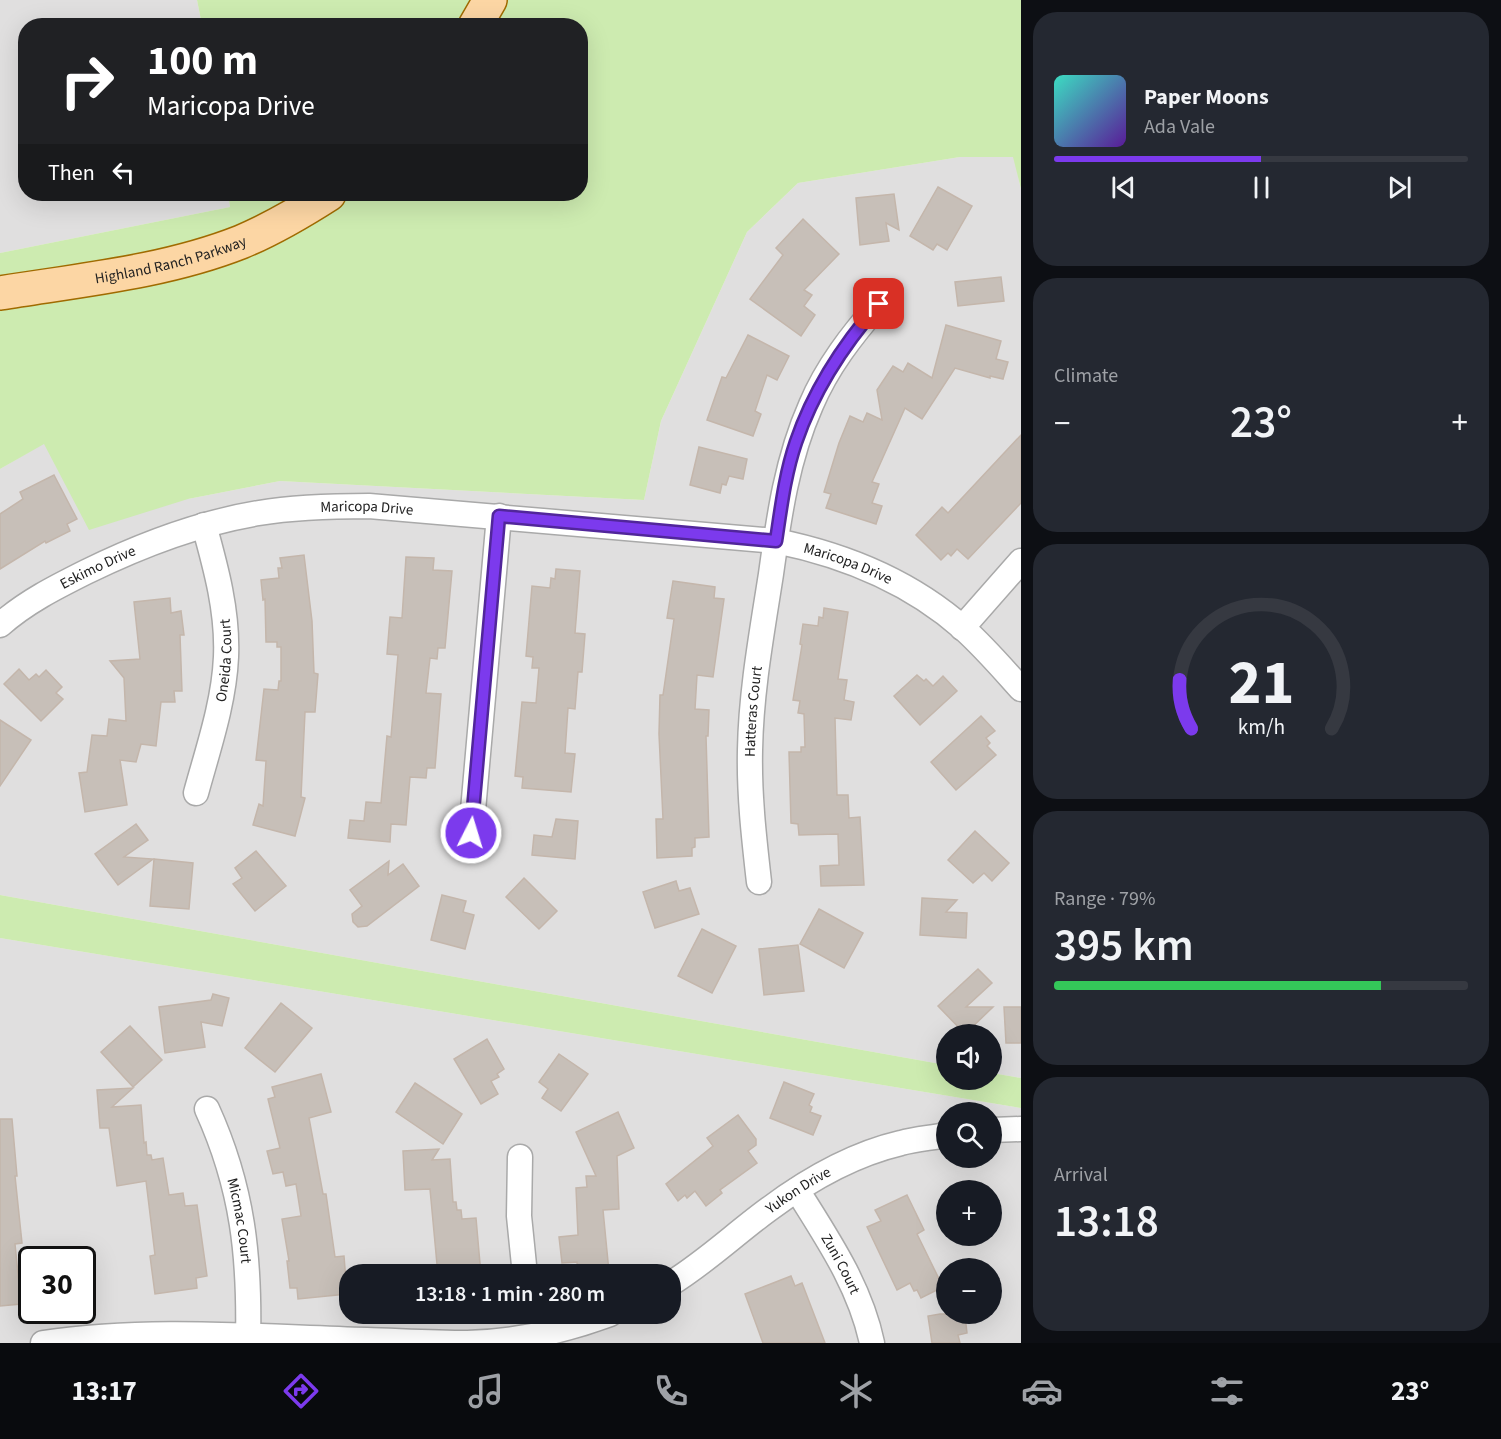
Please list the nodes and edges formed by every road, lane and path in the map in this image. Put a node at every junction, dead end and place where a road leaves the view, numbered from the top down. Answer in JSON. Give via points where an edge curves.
{"nodes":[{"id":1,"x":490,"y":0,"type":"edge"},
{"id":2,"x":480,"y":18,"type":"edge"},
{"id":3,"x":318,"y":201,"type":"edge"},
{"id":4,"x":0,"y":293,"type":"edge"},
{"id":5,"x":879,"y":304,"type":"dead end"},
{"id":6,"x":499,"y":516,"type":"junction"},
{"id":7,"x":204,"y":525,"type":"junction"},
{"id":8,"x":776,"y":541,"type":"junction"},
{"id":9,"x":1021,"y":561,"type":"edge"},
{"id":10,"x":0,"y":625,"type":"edge"},
{"id":11,"x":963,"y":628,"type":"junction"},
{"id":12,"x":1021,"y":689,"type":"edge"},
{"id":13,"x":196,"y":793,"type":"dead end"},
{"id":14,"x":471,"y":833,"type":"dead end"},
{"id":15,"x":759,"y":882,"type":"dead end"},
{"id":16,"x":207,"y":1108,"type":"dead end"},
{"id":17,"x":1021,"y":1129,"type":"edge"},
{"id":18,"x":1002,"y":1130,"type":"edge"},
{"id":19,"x":936,"y":1137,"type":"edge"},
{"id":20,"x":520,"y":1157,"type":"dead end"},
{"id":21,"x":797,"y":1190,"type":"junction"},
{"id":22,"x":524,"y":1264,"type":"edge"},
{"id":23,"x":681,"y":1277,"type":"edge"},
{"id":24,"x":584,"y":1324,"type":"edge"},
{"id":25,"x":535,"y":1331,"type":"edge"},
{"id":26,"x":248,"y":1340,"type":"edge"},
{"id":27,"x":43,"y":1343,"type":"edge"},
{"id":28,"x":872,"y":1343,"type":"edge"}],
"edges":[{"from":1,"to":2,"type":"main road"},
{"from":3,"to":4,"type":"main road","name":"Highland Ranch Parkway","via":[[270,229],[213,252],[145,270]]},
{"from":5,"to":8,"type":"street","name":"Hatteras Court","via":[[831,366],[811,404],[786,480]]},
{"from":6,"to":7,"type":"street","name":"Maricopa Drive","via":[[369,506],[314,507]]},
{"from":6,"to":8,"type":"street","name":"Maricopa Drive"},
{"from":6,"to":14,"type":"street"},
{"from":7,"to":10,"type":"street","name":"Eskimo Drive","via":[[108,561],[44,593]]},
{"from":7,"to":13,"type":"street","name":"Oneida Court","via":[[219,579],[226,658],[222,696]]},
{"from":8,"to":11,"type":"street","name":"Maricopa Drive","via":[[849,560],[889,578],[927,600]]},
{"from":8,"to":15,"type":"street","name":"Hatteras Court","via":[[754,690],[750,750]]},
{"from":9,"to":11,"type":"street"},
{"from":11,"to":12,"type":"street","name":"Maricopa Drive"},
{"from":16,"to":26,"type":"street","name":"Micmac Court","via":[[233,1178],[243,1220],[248,1267]]},
{"from":17,"to":18,"type":"street"},
{"from":19,"to":21,"type":"street","name":"Yukon Drive","via":[[900,1143],[856,1159]]},
{"from":20,"to":22,"type":"street","via":[[519,1216]]},
{"from":21,"to":23,"type":"street","name":"Yukon Drive"},
{"from":21,"to":28,"type":"street","name":"Zuni Court","via":[[839,1258]]},
{"from":24,"to":25,"type":"street"},
{"from":25,"to":26,"type":"street","via":[[468,1343]]},
{"from":26,"to":27,"type":"street","via":[[139,1334]]}]}
